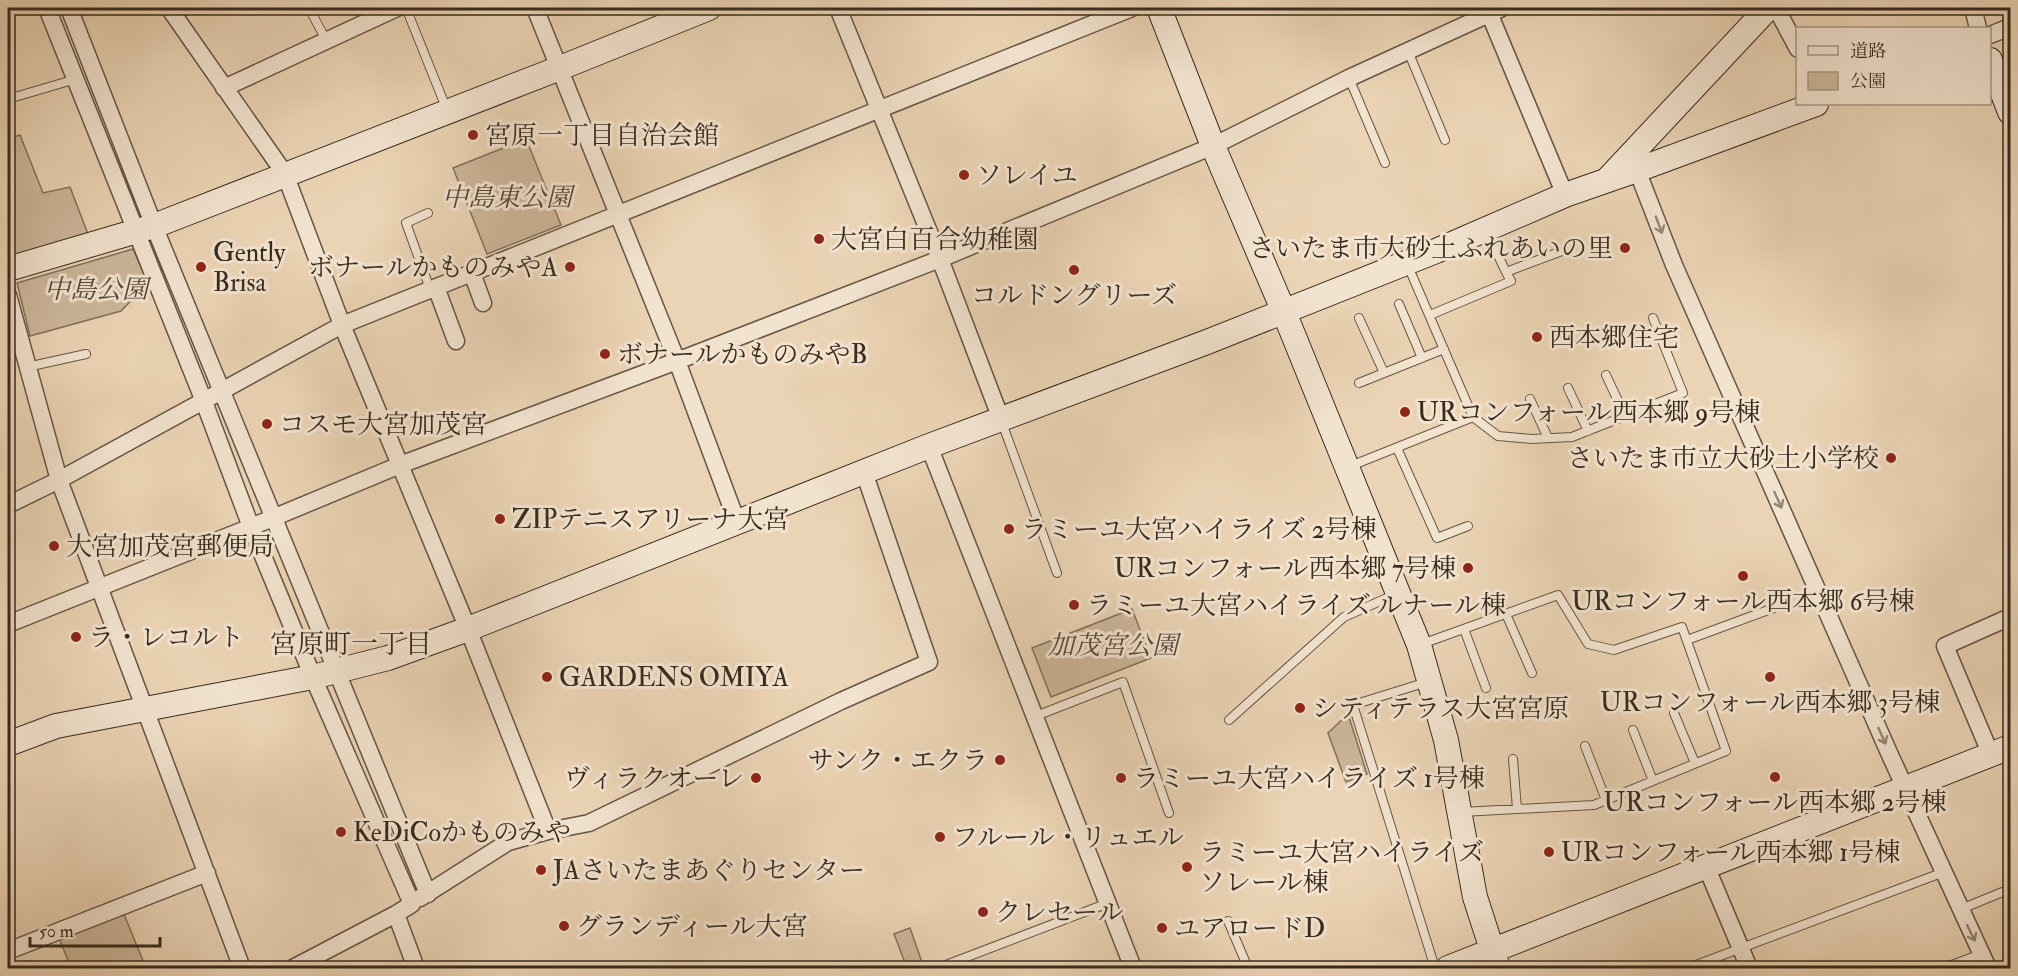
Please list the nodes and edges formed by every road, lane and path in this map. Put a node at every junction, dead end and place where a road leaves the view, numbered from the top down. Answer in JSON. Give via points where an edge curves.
{"nodes":[{"id":1,"x":47,"y":8,"type":"edge"},
{"id":2,"x":69,"y":8,"type":"edge"},
{"id":3,"x":169,"y":8,"type":"edge"},
{"id":4,"x":309,"y":8,"type":"edge"},
{"id":5,"x":397,"y":8,"type":"edge"},
{"id":6,"x":406,"y":8,"type":"edge"},
{"id":7,"x":535,"y":8,"type":"edge"},
{"id":8,"x":709,"y":8,"type":"edge"},
{"id":9,"x":838,"y":8,"type":"edge"},
{"id":10,"x":1132,"y":8,"type":"edge"},
{"id":11,"x":1159,"y":8,"type":"edge"},
{"id":12,"x":1768,"y":8,"type":"edge"},
{"id":13,"x":1776,"y":8,"type":"edge"},
{"id":14,"x":1973,"y":8,"type":"edge"},
{"id":15,"x":1493,"y":9,"type":"edge"},
{"id":16,"x":683,"y":12,"type":"edge"},
{"id":17,"x":1978,"y":27,"type":"edge"},
{"id":18,"x":2010,"y":27,"type":"edge"},
{"id":19,"x":1991,"y":34,"type":"edge"},
{"id":20,"x":326,"y":40,"type":"junction"},
{"id":21,"x":1796,"y":47,"type":"edge"},
{"id":22,"x":1408,"y":51,"type":"junction"},
{"id":23,"x":1991,"y":65,"type":"edge"},
{"id":24,"x":560,"y":68,"type":"junction"},
{"id":25,"x":77,"y":78,"type":"junction"},
{"id":26,"x":1349,"y":78,"type":"junction"},
{"id":27,"x":224,"y":88,"type":"junction"},
{"id":28,"x":8,"y":99,"type":"edge"},
{"id":29,"x":1813,"y":105,"type":"edge"},
{"id":30,"x":879,"y":108,"type":"junction"},
{"id":31,"x":447,"y":112,"type":"junction"},
{"id":32,"x":2010,"y":112,"type":"edge"},
{"id":33,"x":1445,"y":141,"type":"dead end"},
{"id":34,"x":1213,"y":146,"type":"junction"},
{"id":35,"x":1385,"y":163,"type":"dead end"},
{"id":36,"x":1637,"y":170,"type":"junction"},
{"id":37,"x":285,"y":174,"type":"junction"},
{"id":38,"x":1605,"y":182,"type":"junction"},
{"id":39,"x":1565,"y":195,"type":"junction"},
{"id":40,"x":428,"y":213,"type":"dead end"},
{"id":41,"x":619,"y":213,"type":"junction"},
{"id":42,"x":145,"y":229,"type":"junction"},
{"id":43,"x":1486,"y":229,"type":"junction"},
{"id":44,"x":1570,"y":248,"type":"dead end"},
{"id":45,"x":940,"y":259,"type":"junction"},
{"id":46,"x":1407,"y":262,"type":"junction"},
{"id":47,"x":8,"y":268,"type":"edge"},
{"id":48,"x":1506,"y":272,"type":"junction"},
{"id":49,"x":472,"y":273,"type":"junction"},
{"id":50,"x":433,"y":288,"type":"junction"},
{"id":51,"x":8,"y":296,"type":"edge"},
{"id":52,"x":483,"y":303,"type":"dead end"},
{"id":53,"x":1399,"y":304,"type":"dead end"},
{"id":54,"x":1284,"y":312,"type":"junction"},
{"id":55,"x":1430,"y":315,"type":"junction"},
{"id":56,"x":1359,"y":318,"type":"dead end"},
{"id":57,"x":1653,"y":318,"type":"dead end"},
{"id":58,"x":342,"y":325,"type":"junction"},
{"id":59,"x":456,"y":341,"type":"dead end"},
{"id":60,"x":1444,"y":349,"type":"junction"},
{"id":61,"x":86,"y":354,"type":"dead end"},
{"id":62,"x":1422,"y":358,"type":"junction"},
{"id":63,"x":677,"y":361,"type":"junction"},
{"id":64,"x":27,"y":366,"type":"junction"},
{"id":65,"x":1384,"y":373,"type":"junction"},
{"id":66,"x":1606,"y":375,"type":"dead end"},
{"id":67,"x":1359,"y":383,"type":"dead end"},
{"id":68,"x":1568,"y":388,"type":"dead end"},
{"id":69,"x":213,"y":394,"type":"junction"},
{"id":70,"x":1530,"y":399,"type":"dead end"},
{"id":71,"x":1625,"y":416,"type":"junction"},
{"id":72,"x":1473,"y":417,"type":"junction"},
{"id":73,"x":1000,"y":419,"type":"junction"},
{"id":74,"x":1588,"y":430,"type":"junction"},
{"id":75,"x":1548,"y":438,"type":"junction"},
{"id":76,"x":929,"y":446,"type":"junction"},
{"id":77,"x":1397,"y":447,"type":"junction"},
{"id":78,"x":400,"y":465,"type":"junction"},
{"id":79,"x":1347,"y":467,"type":"junction"},
{"id":80,"x":864,"y":472,"type":"junction"},
{"id":81,"x":59,"y":480,"type":"junction"},
{"id":82,"x":8,"y":505,"type":"edge"},
{"id":83,"x":264,"y":522,"type":"junction"},
{"id":84,"x":736,"y":522,"type":"junction"},
{"id":85,"x":1468,"y":526,"type":"dead end"},
{"id":86,"x":1057,"y":573,"type":"dead end"},
{"id":87,"x":100,"y":586,"type":"junction"},
{"id":88,"x":1399,"y":593,"type":"junction"},
{"id":89,"x":1779,"y":606,"type":"dead end"},
{"id":90,"x":1506,"y":614,"type":"junction"},
{"id":91,"x":2010,"y":617,"type":"edge"},
{"id":92,"x":8,"y":624,"type":"edge"},
{"id":93,"x":1464,"y":628,"type":"junction"},
{"id":94,"x":468,"y":629,"type":"junction"},
{"id":95,"x":1687,"y":640,"type":"junction"},
{"id":96,"x":1419,"y":645,"type":"junction"},
{"id":97,"x":1532,"y":673,"type":"dead end"},
{"id":98,"x":326,"y":674,"type":"junction"},
{"id":99,"x":1430,"y":681,"type":"junction"},
{"id":100,"x":1486,"y":688,"type":"dead end"},
{"id":101,"x":146,"y":710,"type":"junction"},
{"id":102,"x":1674,"y":713,"type":"dead end"},
{"id":103,"x":1036,"y":716,"type":"junction"},
{"id":104,"x":1229,"y":720,"type":"dead end"},
{"id":105,"x":1633,"y":730,"type":"dead end"},
{"id":106,"x":8,"y":744,"type":"edge"},
{"id":107,"x":1585,"y":747,"type":"dead end"},
{"id":108,"x":2001,"y":751,"type":"edge"},
{"id":109,"x":1513,"y":759,"type":"dead end"},
{"id":110,"x":1695,"y":764,"type":"junction"},
{"id":111,"x":1653,"y":781,"type":"junction"},
{"id":112,"x":1905,"y":789,"type":"junction"},
{"id":113,"x":1606,"y":800,"type":"junction"},
{"id":114,"x":1517,"y":809,"type":"junction"},
{"id":115,"x":1459,"y":812,"type":"junction"},
{"id":116,"x":1169,"y":813,"type":"dead end"},
{"id":117,"x":548,"y":831,"type":"junction"},
{"id":118,"x":1706,"y":866,"type":"junction"},
{"id":119,"x":1944,"y":872,"type":"junction"},
{"id":120,"x":207,"y":873,"type":"junction"},
{"id":121,"x":2010,"y":889,"type":"edge"},
{"id":122,"x":428,"y":894,"type":"junction"},
{"id":123,"x":1108,"y":903,"type":"junction"},
{"id":124,"x":412,"y":904,"type":"junction"},
{"id":125,"x":1960,"y":910,"type":"junction"},
{"id":126,"x":396,"y":914,"type":"junction"},
{"id":127,"x":1228,"y":921,"type":"dead end"},
{"id":128,"x":1740,"y":948,"type":"junction"},
{"id":129,"x":8,"y":951,"type":"edge"},
{"id":130,"x":1495,"y":959,"type":"edge"},
{"id":131,"x":1985,"y":961,"type":"edge"},
{"id":132,"x":242,"y":969,"type":"edge"},
{"id":133,"x":293,"y":969,"type":"edge"},
{"id":134,"x":416,"y":969,"type":"edge"},
{"id":135,"x":938,"y":969,"type":"edge"},
{"id":136,"x":1133,"y":969,"type":"edge"},
{"id":137,"x":1248,"y":969,"type":"edge"},
{"id":138,"x":1435,"y":969,"type":"edge"},
{"id":139,"x":1448,"y":969,"type":"edge"},
{"id":140,"x":1688,"y":969,"type":"edge"},
{"id":141,"x":1749,"y":969,"type":"edge"},
{"id":142,"x":1944,"y":969,"type":"edge"}],
"edges":[{"from":1,"to":25,"type":"street"},
{"from":2,"to":42,"type":"street"},
{"from":3,"to":27,"type":"street"},
{"from":4,"to":20,"type":"lane"},
{"from":5,"to":20,"type":"street"},
{"from":6,"to":31,"type":"lane"},
{"from":7,"to":24,"type":"street"},
{"from":8,"to":16,"type":"street"},
{"from":9,"to":30,"type":"street"},
{"from":10,"to":30,"type":"street"},
{"from":11,"to":34,"type":"street"},
{"from":12,"to":38,"type":"street"},
{"from":13,"to":21,"type":"street"},
{"from":14,"to":17,"type":"street"},
{"from":15,"to":22,"type":"street"},
{"from":15,"to":39,"type":"street"},
{"from":16,"to":24,"type":"street"},
{"from":18,"to":19,"type":"street"},
{"from":20,"to":27,"type":"street"},
{"from":22,"to":26,"type":"street"},
{"from":22,"to":33,"type":"lane"},
{"from":23,"to":32,"type":"street"},
{"from":24,"to":31,"type":"street"},
{"from":24,"to":41,"type":"street"},
{"from":25,"to":28,"type":"lane"},
{"from":25,"to":42,"type":"street"},
{"from":26,"to":34,"type":"street"},
{"from":26,"to":35,"type":"lane"},
{"from":27,"to":37,"type":"street"},
{"from":29,"to":36,"type":"street"},
{"from":30,"to":41,"type":"street"},
{"from":30,"to":45,"type":"street"},
{"from":31,"to":37,"type":"street"},
{"from":34,"to":45,"type":"street"},
{"from":34,"to":54,"type":"street"},
{"from":36,"to":38,"type":"street"},
{"from":36,"to":112,"type":"street","one_way":true,"via":[[1674,265]]},
{"from":37,"to":42,"type":"street"},
{"from":37,"to":58,"type":"street"},
{"from":38,"to":39,"type":"street"},
{"from":39,"to":43,"type":"street"},
{"from":40,"to":50,"type":"lane","via":[[406,223]]},
{"from":41,"to":49,"type":"street"},
{"from":41,"to":63,"type":"street"},
{"from":42,"to":47,"type":"street"},
{"from":42,"to":69,"type":"street"},
{"from":43,"to":46,"type":"street"},
{"from":43,"to":48,"type":"lane"},
{"from":44,"to":48,"type":"lane"},
{"from":45,"to":63,"type":"street"},
{"from":45,"to":73,"type":"street"},
{"from":46,"to":54,"type":"street"},
{"from":46,"to":55,"type":"lane"},
{"from":48,"to":55,"type":"lane","via":[[1511,281]]},
{"from":49,"to":50,"type":"street"},
{"from":49,"to":52,"type":"street"},
{"from":50,"to":58,"type":"street"},
{"from":50,"to":59,"type":"street"},
{"from":51,"to":64,"type":"street"},
{"from":53,"to":62,"type":"lane"},
{"from":54,"to":73,"type":"street"},
{"from":54,"to":79,"type":"street"},
{"from":55,"to":60,"type":"lane"},
{"from":56,"to":65,"type":"lane"},
{"from":57,"to":71,"type":"lane","via":[[1683,393]]},
{"from":58,"to":69,"type":"street"},
{"from":58,"to":78,"type":"street"},
{"from":60,"to":62,"type":"lane"},
{"from":60,"to":72,"type":"lane"},
{"from":61,"to":64,"type":"lane"},
{"from":62,"to":65,"type":"lane"},
{"from":63,"to":78,"type":"street"},
{"from":63,"to":84,"type":"street"},
{"from":64,"to":81,"type":"street"},
{"from":65,"to":67,"type":"lane"},
{"from":66,"to":71,"type":"lane"},
{"from":68,"to":74,"type":"lane"},
{"from":69,"to":81,"type":"street"},
{"from":69,"to":83,"type":"street"},
{"from":69,"to":83,"type":"street"},
{"from":70,"to":75,"type":"lane"},
{"from":71,"to":74,"type":"lane"},
{"from":72,"to":75,"type":"lane","via":[[1498,436]]},
{"from":72,"to":77,"type":"lane"},
{"from":73,"to":76,"type":"street"},
{"from":73,"to":86,"type":"lane"},
{"from":74,"to":75,"type":"lane","via":[[1572,437]]},
{"from":76,"to":80,"type":"street"},
{"from":76,"to":103,"type":"street"},
{"from":77,"to":79,"type":"lane"},
{"from":77,"to":85,"type":"lane","via":[[1437,538]]},
{"from":78,"to":83,"type":"street"},
{"from":78,"to":94,"type":"street"},
{"from":79,"to":88,"type":"street"},
{"from":80,"to":84,"type":"street"},
{"from":80,"to":117,"type":"street","via":[[929,662],[589,823]]},
{"from":81,"to":82,"type":"street"},
{"from":81,"to":87,"type":"street"},
{"from":83,"to":87,"type":"street"},
{"from":83,"to":98,"type":"street"},
{"from":83,"to":98,"type":"street"},
{"from":84,"to":94,"type":"street"},
{"from":87,"to":92,"type":"street"},
{"from":87,"to":101,"type":"street"},
{"from":88,"to":96,"type":"street"},
{"from":88,"to":104,"type":"lane","via":[[1344,617]]},
{"from":89,"to":95,"type":"lane"},
{"from":90,"to":93,"type":"lane"},
{"from":90,"to":95,"type":"lane","via":[[1558,595],[1588,644],[1614,651],[1682,627]]},
{"from":90,"to":97,"type":"lane"},
{"from":91,"to":108,"type":"street","via":[[1945,646]]},
{"from":93,"to":96,"type":"lane"},
{"from":93,"to":100,"type":"lane"},
{"from":94,"to":98,"type":"street","via":[[388,658]]},
{"from":94,"to":117,"type":"street"},
{"from":95,"to":110,"type":"lane","via":[[1726,750]]},
{"from":96,"to":99,"type":"street"},
{"from":98,"to":101,"type":"street"},
{"from":98,"to":122,"type":"street"},
{"from":98,"to":124,"type":"street"},
{"from":99,"to":115,"type":"street"},
{"from":99,"to":138,"type":"lane","via":[[1353,705]]},
{"from":101,"to":106,"type":"street","via":[[56,726]]},
{"from":101,"to":120,"type":"street"},
{"from":102,"to":110,"type":"lane"},
{"from":103,"to":116,"type":"lane","via":[[1123,682]]},
{"from":103,"to":123,"type":"street"},
{"from":105,"to":111,"type":"lane"},
{"from":107,"to":113,"type":"lane"},
{"from":108,"to":112,"type":"street"},
{"from":109,"to":114,"type":"lane"},
{"from":110,"to":111,"type":"lane"},
{"from":111,"to":113,"type":"lane"},
{"from":112,"to":118,"type":"street"},
{"from":112,"to":119,"type":"street"},
{"from":113,"to":114,"type":"lane","via":[[1594,805]]},
{"from":114,"to":115,"type":"lane"},
{"from":115,"to":130,"type":"street","via":[[1475,897]]},
{"from":117,"to":122,"type":"street","via":[[508,842]]},
{"from":118,"to":128,"type":"street"},
{"from":118,"to":130,"type":"street"},
{"from":119,"to":125,"type":"street"},
{"from":119,"to":128,"type":"lane"},
{"from":120,"to":129,"type":"street"},
{"from":120,"to":132,"type":"street"},
{"from":121,"to":125,"type":"lane"},
{"from":122,"to":124,"type":"street"},
{"from":123,"to":135,"type":"lane"},
{"from":123,"to":136,"type":"street"},
{"from":124,"to":126,"type":"street"},
{"from":125,"to":131,"type":"street","one_way":true},
{"from":126,"to":133,"type":"street"},
{"from":126,"to":134,"type":"street"},
{"from":127,"to":137,"type":"lane"},
{"from":128,"to":140,"type":"lane"},
{"from":128,"to":141,"type":"street"},
{"from":130,"to":139,"type":"street"},
{"from":131,"to":142,"type":"lane"}]}
